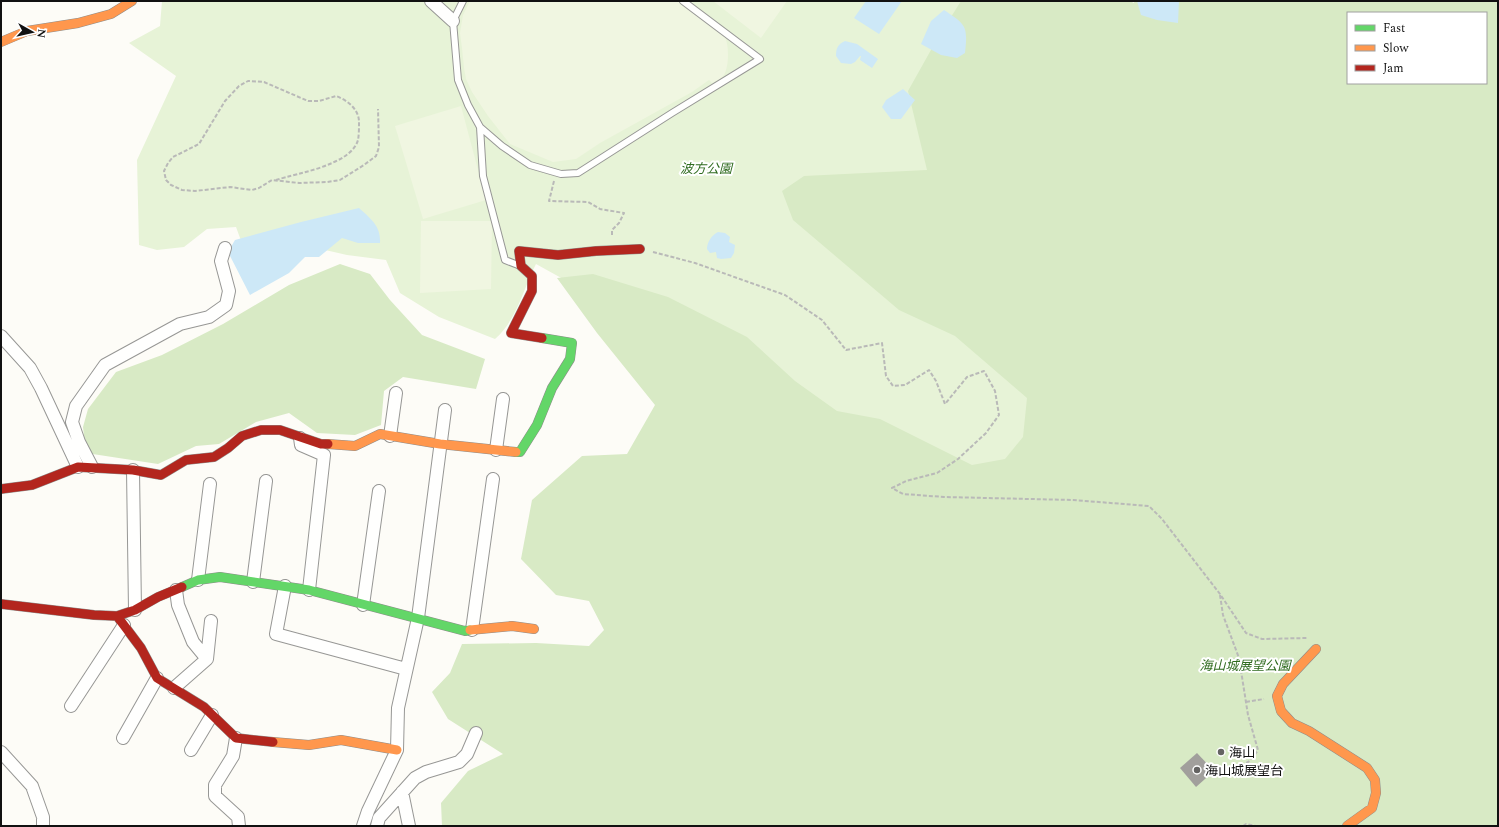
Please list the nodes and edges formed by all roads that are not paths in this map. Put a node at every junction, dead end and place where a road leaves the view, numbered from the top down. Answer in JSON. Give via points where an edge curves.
{"nodes":[{"id":1,"x":132,"y":1,"type":"edge"},
{"id":2,"x":431,"y":1,"type":"edge"},
{"id":3,"x":463,"y":1,"type":"edge"},
{"id":4,"x":683,"y":1,"type":"edge"},
{"id":5,"x":453,"y":21,"type":"junction"},
{"id":6,"x":1,"y":42,"type":"edge"},
{"id":7,"x":480,"y":127,"type":"junction"},
{"id":8,"x":225,"y":248,"type":"dead end"},
{"id":9,"x":640,"y":249,"type":"road end"},
{"id":10,"x":521,"y":266,"type":"junction"},
{"id":11,"x":1,"y":336,"type":"edge"},
{"id":12,"x":396,"y":393,"type":"dead end"},
{"id":13,"x":502,"y":399,"type":"dead end"},
{"id":14,"x":445,"y":410,"type":"dead end"},
{"id":15,"x":390,"y":436,"type":"junction"},
{"id":16,"x":300,"y":437,"type":"junction"},
{"id":17,"x":440,"y":444,"type":"junction"},
{"id":18,"x":496,"y":450,"type":"junction"},
{"id":19,"x":78,"y":467,"type":"junction"},
{"id":20,"x":92,"y":467,"type":"junction"},
{"id":21,"x":133,"y":470,"type":"junction"},
{"id":22,"x":493,"y":479,"type":"dead end"},
{"id":23,"x":266,"y":481,"type":"dead end"},
{"id":24,"x":210,"y":484,"type":"dead end"},
{"id":25,"x":1,"y":489,"type":"edge"},
{"id":26,"x":379,"y":491,"type":"dead end"},
{"id":27,"x":198,"y":580,"type":"junction"},
{"id":28,"x":253,"y":582,"type":"junction"},
{"id":29,"x":285,"y":586,"type":"junction"},
{"id":30,"x":176,"y":590,"type":"junction"},
{"id":31,"x":309,"y":590,"type":"junction"},
{"id":32,"x":1,"y":604,"type":"edge"},
{"id":33,"x":363,"y":605,"type":"junction"},
{"id":34,"x":135,"y":610,"type":"junction"},
{"id":35,"x":418,"y":618,"type":"junction"},
{"id":36,"x":120,"y":621,"type":"junction"},
{"id":37,"x":211,"y":621,"type":"dead end"},
{"id":38,"x":534,"y":629,"type":"dead end"},
{"id":39,"x":472,"y":630,"type":"junction"},
{"id":40,"x":1316,"y":649,"type":"road end"},
{"id":41,"x":207,"y":659,"type":"junction"},
{"id":42,"x":406,"y":669,"type":"junction"},
{"id":43,"x":157,"y":678,"type":"junction"},
{"id":44,"x":174,"y":688,"type":"junction"},
{"id":45,"x":71,"y":706,"type":"dead end"},
{"id":46,"x":212,"y":715,"type":"junction"},
{"id":47,"x":476,"y":733,"type":"dead end"},
{"id":48,"x":123,"y":738,"type":"dead end"},
{"id":49,"x":236,"y":738,"type":"junction"},
{"id":50,"x":191,"y":750,"type":"dead end"},
{"id":51,"x":397,"y":750,"type":"junction"},
{"id":52,"x":1,"y":752,"type":"edge"},
{"id":53,"x":402,"y":792,"type":"junction"},
{"id":54,"x":43,"y":826,"type":"edge"},
{"id":55,"x":239,"y":826,"type":"edge"},
{"id":56,"x":363,"y":826,"type":"edge"},
{"id":57,"x":377,"y":826,"type":"edge"},
{"id":58,"x":409,"y":826,"type":"edge"},
{"id":59,"x":1347,"y":826,"type":"edge"}],
"edges":[{"from":1,"to":6,"type":"street","via":[[111,14],[27,31]]},
{"from":2,"to":5,"type":"street"},
{"from":3,"to":5,"type":"lane"},
{"from":4,"to":7,"type":"lane","via":[[760,59],[578,173],[562,174],[530,165]]},
{"from":5,"to":7,"type":"lane","via":[[458,80]]},
{"from":7,"to":10,"type":"lane","via":[[483,176],[506,260]]},
{"from":8,"to":20,"type":"street","via":[[221,260],[229,291],[226,306],[209,317],[180,324],[105,365],[76,406],[72,422],[78,442]]},
{"from":9,"to":10,"type":"street","via":[[558,255],[520,251]]},
{"from":10,"to":18,"type":"street","via":[[532,276],[532,290],[511,333],[572,343],[570,359],[552,388],[537,425],[520,452]]},
{"from":11,"to":19,"type":"street","via":[[30,368]]},
{"from":12,"to":15,"type":"street"},
{"from":13,"to":18,"type":"street"},
{"from":14,"to":17,"type":"street"},
{"from":15,"to":16,"type":"street","via":[[380,434],[355,446],[321,444]]},
{"from":15,"to":17,"type":"street"},
{"from":16,"to":21,"type":"street","via":[[280,430],[262,430],[242,436],[214,457],[186,460],[161,475]]},
{"from":16,"to":31,"type":"street","via":[[301,445],[324,455]]},
{"from":17,"to":18,"type":"street"},
{"from":17,"to":35,"type":"street"},
{"from":19,"to":20,"type":"street"},
{"from":19,"to":25,"type":"street","via":[[32,484]]},
{"from":20,"to":21,"type":"street"},
{"from":21,"to":34,"type":"street"},
{"from":22,"to":39,"type":"street"},
{"from":23,"to":28,"type":"street"},
{"from":24,"to":27,"type":"street"},
{"from":26,"to":33,"type":"street"},
{"from":27,"to":28,"type":"street","via":[[220,577]]},
{"from":27,"to":30,"type":"street"},
{"from":28,"to":29,"type":"street"},
{"from":29,"to":31,"type":"street"},
{"from":29,"to":42,"type":"street","via":[[276,634]]},
{"from":30,"to":34,"type":"street"},
{"from":30,"to":41,"type":"street","via":[[178,605],[193,642]]},
{"from":31,"to":33,"type":"street"},
{"from":32,"to":36,"type":"street","via":[[94,615]]},
{"from":33,"to":35,"type":"street"},
{"from":34,"to":36,"type":"street"},
{"from":35,"to":39,"type":"street","via":[[465,631]]},
{"from":35,"to":42,"type":"street"},
{"from":36,"to":43,"type":"street","via":[[141,648]]},
{"from":36,"to":45,"type":"street"},
{"from":37,"to":41,"type":"street"},
{"from":38,"to":39,"type":"street","via":[[512,626]]},
{"from":40,"to":59,"type":"street","via":[[1283,684],[1277,696],[1280,711],[1292,723],[1367,768],[1375,780],[1376,793],[1372,808]]},
{"from":41,"to":44,"type":"street"},
{"from":42,"to":51,"type":"street","via":[[398,708]]},
{"from":43,"to":44,"type":"street"},
{"from":43,"to":48,"type":"street"},
{"from":44,"to":46,"type":"street"},
{"from":46,"to":49,"type":"street"},
{"from":46,"to":50,"type":"street"},
{"from":47,"to":53,"type":"street","via":[[467,754],[459,762],[426,772],[415,778]]},
{"from":49,"to":51,"type":"street","via":[[309,745],[340,740]]},
{"from":49,"to":55,"type":"street","via":[[233,756],[215,786],[214,796],[238,817]]},
{"from":51,"to":56,"type":"street"},
{"from":52,"to":54,"type":"street","via":[[32,786],[43,817]]},
{"from":53,"to":57,"type":"street","via":[[380,818]]},
{"from":53,"to":58,"type":"street"}]}
